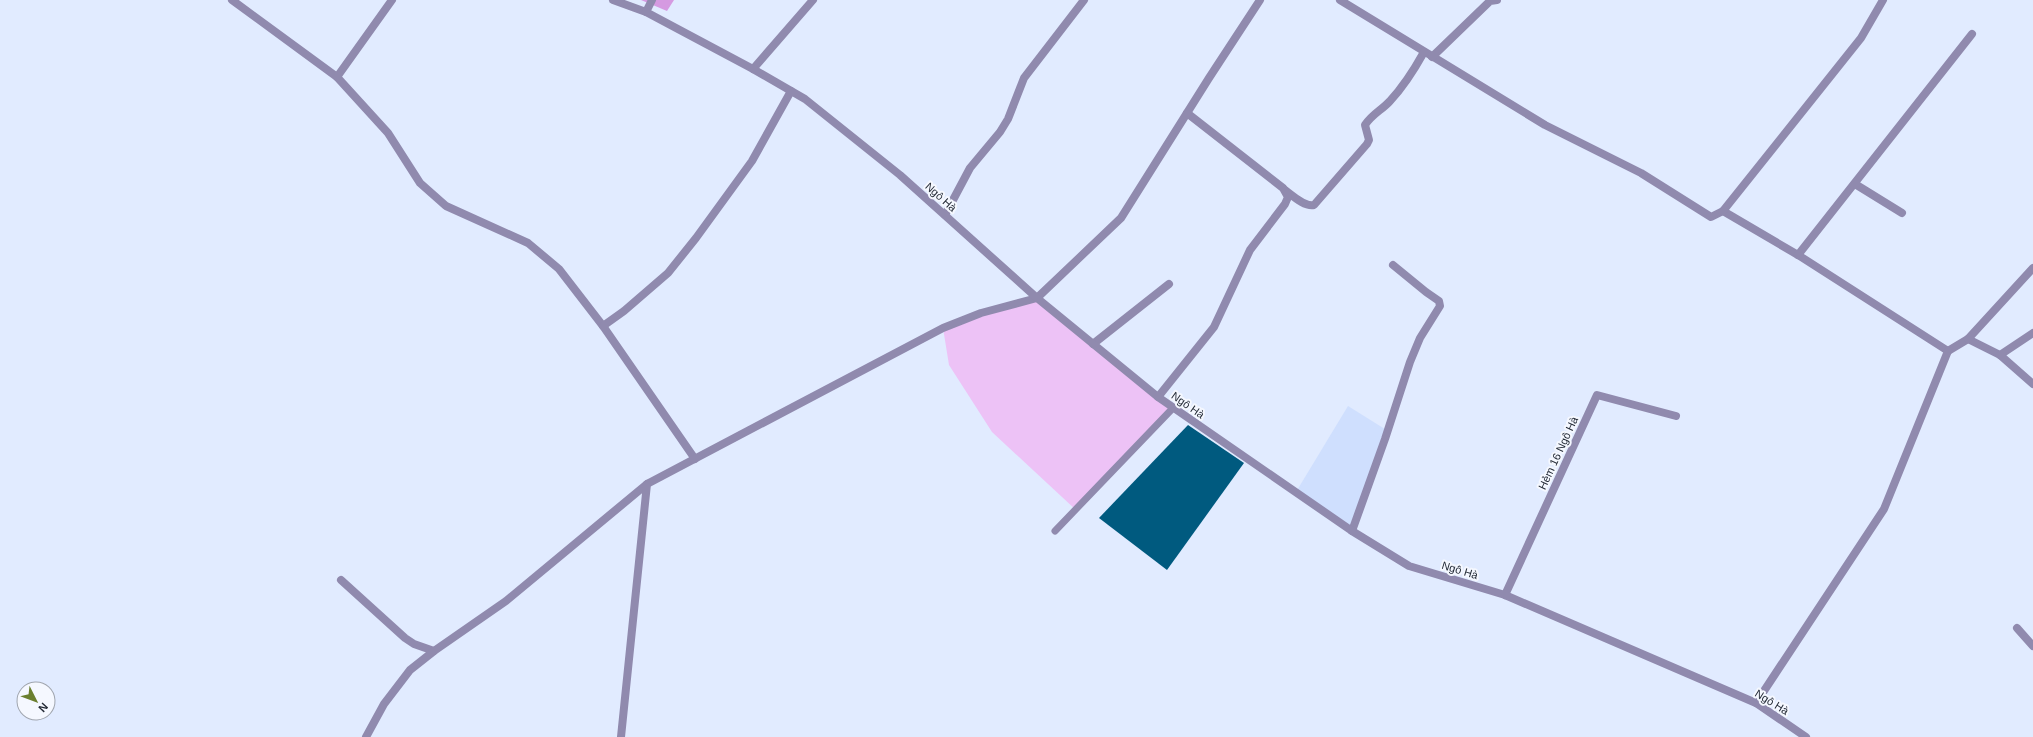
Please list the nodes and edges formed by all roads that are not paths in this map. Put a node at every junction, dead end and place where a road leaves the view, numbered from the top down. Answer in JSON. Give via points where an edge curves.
{"nodes":[{"id":1,"x":232,"y":0,"type":"edge"},
{"id":2,"x":392,"y":0,"type":"edge"},
{"id":3,"x":613,"y":0,"type":"edge"},
{"id":4,"x":652,"y":0,"type":"edge"},
{"id":5,"x":813,"y":0,"type":"edge"},
{"id":6,"x":1084,"y":0,"type":"edge"},
{"id":7,"x":1260,"y":0,"type":"edge"},
{"id":8,"x":1340,"y":0,"type":"edge"},
{"id":9,"x":1497,"y":0,"type":"edge"},
{"id":10,"x":1883,"y":0,"type":"edge"},
{"id":11,"x":646,"y":12,"type":"junction"},
{"id":12,"x":1972,"y":34,"type":"dead end"},
{"id":13,"x":1424,"y":52,"type":"junction"},
{"id":14,"x":1432,"y":57,"type":"junction"},
{"id":15,"x":753,"y":69,"type":"junction"},
{"id":16,"x":337,"y":77,"type":"junction"},
{"id":17,"x":791,"y":91,"type":"junction"},
{"id":18,"x":1187,"y":113,"type":"junction"},
{"id":19,"x":1855,"y":184,"type":"junction"},
{"id":20,"x":1283,"y":188,"type":"junction"},
{"id":21,"x":1723,"y":211,"type":"junction"},
{"id":22,"x":1902,"y":213,"type":"dead end"},
{"id":23,"x":945,"y":215,"type":"junction"},
{"id":24,"x":1798,"y":255,"type":"junction"},
{"id":25,"x":1394,"y":265,"type":"dead end"},
{"id":26,"x":2033,"y":268,"type":"edge"},
{"id":27,"x":1169,"y":284,"type":"dead end"},
{"id":28,"x":1037,"y":298,"type":"junction"},
{"id":29,"x":603,"y":326,"type":"junction"},
{"id":30,"x":2033,"y":333,"type":"edge"},
{"id":31,"x":1968,"y":339,"type":"junction"},
{"id":32,"x":1092,"y":344,"type":"junction"},
{"id":33,"x":1948,"y":351,"type":"junction"},
{"id":34,"x":2000,"y":355,"type":"junction"},
{"id":35,"x":2033,"y":384,"type":"edge"},
{"id":36,"x":1158,"y":397,"type":"junction"},
{"id":37,"x":1173,"y":408,"type":"junction"},
{"id":38,"x":1676,"y":416,"type":"dead end"},
{"id":39,"x":695,"y":459,"type":"junction"},
{"id":40,"x":647,"y":484,"type":"junction"},
{"id":41,"x":1055,"y":531,"type":"dead end"},
{"id":42,"x":1352,"y":531,"type":"junction"},
{"id":43,"x":341,"y":580,"type":"dead end"},
{"id":44,"x":1505,"y":595,"type":"junction"},
{"id":45,"x":2017,"y":628,"type":"dead end"},
{"id":46,"x":2033,"y":646,"type":"edge"},
{"id":47,"x":434,"y":651,"type":"junction"},
{"id":48,"x":1756,"y":703,"type":"junction"},
{"id":49,"x":366,"y":737,"type":"edge"},
{"id":50,"x":621,"y":737,"type":"edge"},
{"id":51,"x":1806,"y":737,"type":"edge"}],
"edges":[{"from":1,"to":16,"type":"street"},
{"from":2,"to":16,"type":"street"},
{"from":3,"to":11,"type":"street","name":"Ngô Hà"},
{"from":4,"to":11,"type":"street"},
{"from":5,"to":15,"type":"street"},
{"from":6,"to":23,"type":"street","via":[[1024,78],[1008,119],[970,168]]},
{"from":7,"to":18,"type":"street"},
{"from":8,"to":13,"type":"street"},
{"from":9,"to":14,"type":"street","via":[[1490,1]]},
{"from":10,"to":21,"type":"street","via":[[1861,38]]},
{"from":11,"to":15,"type":"street","name":"Ngô Hà"},
{"from":12,"to":19,"type":"street"},
{"from":13,"to":14,"type":"street"},
{"from":13,"to":20,"type":"street","via":[[1405,85],[1369,118],[1366,125],[1369,140],[1367,144],[1314,204],[1310,206],[1304,203]]},
{"from":14,"to":21,"type":"street","via":[[1545,125],[1641,173],[1711,217]]},
{"from":15,"to":17,"type":"street","name":"Ngô Hà"},
{"from":16,"to":29,"type":"street","via":[[388,133],[420,183],[446,206],[528,243],[559,269]]},
{"from":17,"to":23,"type":"street","name":"Ngô Hà","via":[[805,99],[894,170]]},
{"from":17,"to":29,"type":"street","via":[[752,161],[696,238],[668,272]]},
{"from":18,"to":20,"type":"street"},
{"from":18,"to":28,"type":"street","via":[[1122,218]]},
{"from":19,"to":22,"type":"street"},
{"from":19,"to":24,"type":"street"},
{"from":20,"to":36,"type":"street","via":[[1288,197],[1285,204],[1250,250],[1214,327]]},
{"from":21,"to":24,"type":"street"},
{"from":23,"to":28,"type":"street","name":"Ngô Hà"},
{"from":24,"to":33,"type":"street"},
{"from":25,"to":42,"type":"street","via":[[1436,298],[1440,306],[1420,338],[1410,362]]},
{"from":26,"to":31,"type":"street"},
{"from":27,"to":32,"type":"street"},
{"from":28,"to":32,"type":"street","name":"Ngô Hà"},
{"from":28,"to":39,"type":"street","via":[[981,313],[943,328]]},
{"from":29,"to":39,"type":"street"},
{"from":30,"to":34,"type":"street"},
{"from":31,"to":33,"type":"street"},
{"from":31,"to":34,"type":"street"},
{"from":32,"to":36,"type":"street","name":"Ngô Hà"},
{"from":33,"to":48,"type":"street","via":[[1884,509]]},
{"from":34,"to":35,"type":"street"},
{"from":36,"to":37,"type":"street","name":"Ngô Hà"},
{"from":37,"to":41,"type":"lane"},
{"from":37,"to":42,"type":"street","name":"Ngô Hà"},
{"from":38,"to":44,"type":"street","name":"Hẻm 16 Ngô Hà","via":[[1597,395]]},
{"from":39,"to":40,"type":"street"},
{"from":40,"to":47,"type":"street","via":[[506,601]]},
{"from":40,"to":50,"type":"street"},
{"from":42,"to":44,"type":"street","name":"Ngô Hà","via":[[1408,566]]},
{"from":43,"to":47,"type":"street","via":[[405,638]]},
{"from":44,"to":48,"type":"street","name":"Ngô Hà"},
{"from":45,"to":46,"type":"street"},
{"from":47,"to":49,"type":"street","via":[[410,670]]},
{"from":48,"to":51,"type":"street","name":"Ngô Hà"}]}
